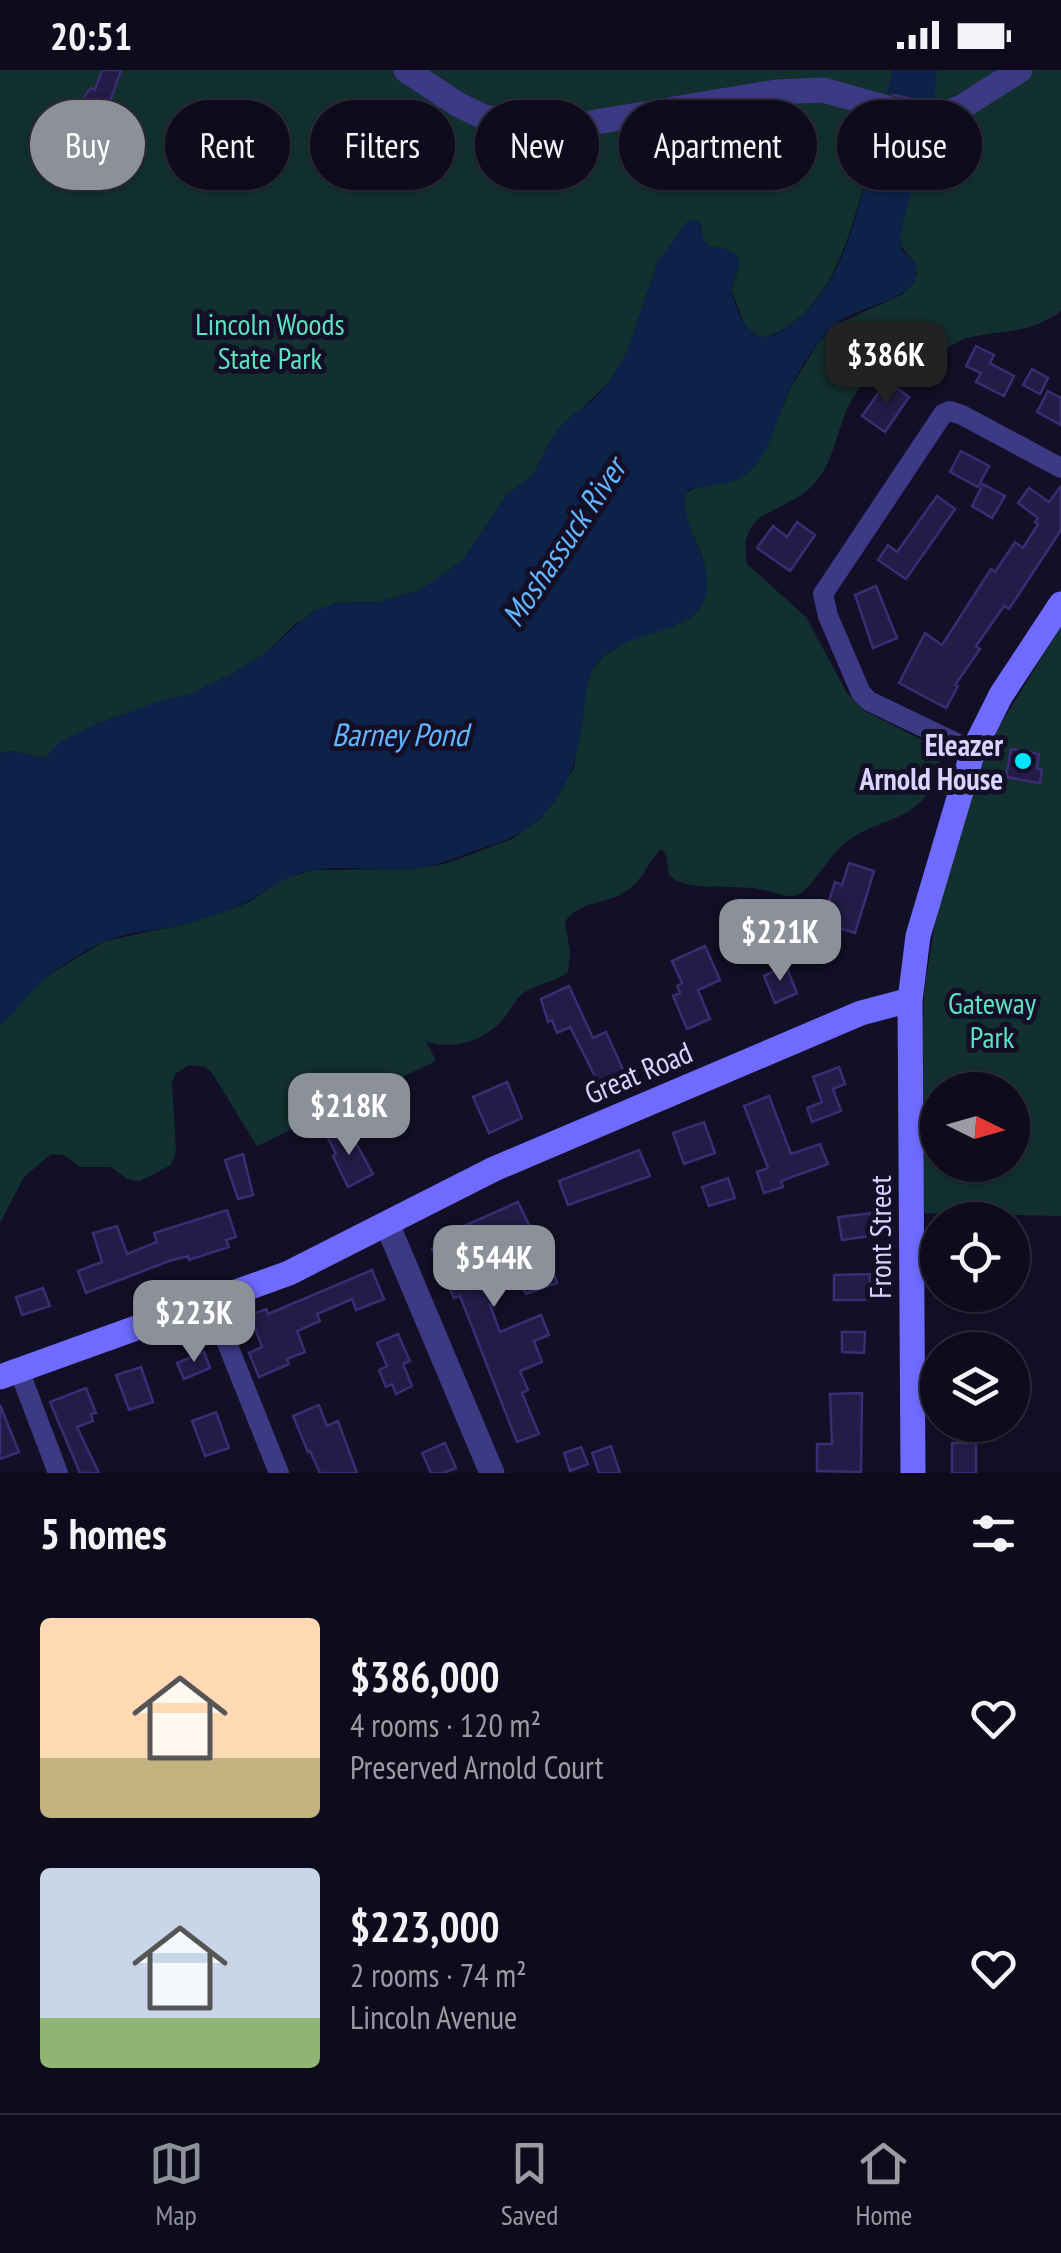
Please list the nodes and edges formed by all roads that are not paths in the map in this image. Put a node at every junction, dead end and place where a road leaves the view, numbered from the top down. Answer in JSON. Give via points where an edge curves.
{"nodes":[{"id":1,"x":406,"y":70,"type":"edge"},
{"id":2,"x":1020,"y":70,"type":"edge"},
{"id":3,"x":859,"y":100,"type":"tunnel mouth"},
{"id":4,"x":972,"y":100,"type":"edge"},
{"id":5,"x":1061,"y":468,"type":"edge"},
{"id":6,"x":1061,"y":604,"type":"edge"},
{"id":7,"x":973,"y":751,"type":"junction"},
{"id":8,"x":910,"y":1000,"type":"junction"},
{"id":9,"x":388,"y":1226,"type":"junction"},
{"id":10,"x":211,"y":1303,"type":"junction"},
{"id":11,"x":10,"y":1373,"type":"edge"},
{"id":12,"x":58,"y":1473,"type":"edge"},
{"id":13,"x":279,"y":1473,"type":"edge"},
{"id":14,"x":492,"y":1473,"type":"edge"},
{"id":15,"x":913,"y":1473,"type":"edge"}],
"edges":[{"from":1,"to":3,"type":"street","via":[[484,117],[533,126],[734,97],[823,90]]},
{"from":2,"to":4,"type":"street"},
{"from":5,"to":7,"type":"street","via":[[962,415],[942,414],[823,594],[861,693]]},
{"from":6,"to":7,"type":"main road"},
{"from":7,"to":8,"type":"main road","via":[[918,936]]},
{"from":8,"to":9,"type":"main road","name":"Great Road","via":[[861,1013],[614,1117]]},
{"from":8,"to":15,"type":"main road","name":"Front Street"},
{"from":9,"to":10,"type":"main road","name":"Great Road"},
{"from":9,"to":14,"type":"street"},
{"from":10,"to":11,"type":"main road","name":"Great Road"},
{"from":10,"to":13,"type":"street"},
{"from":11,"to":12,"type":"street"}]}
